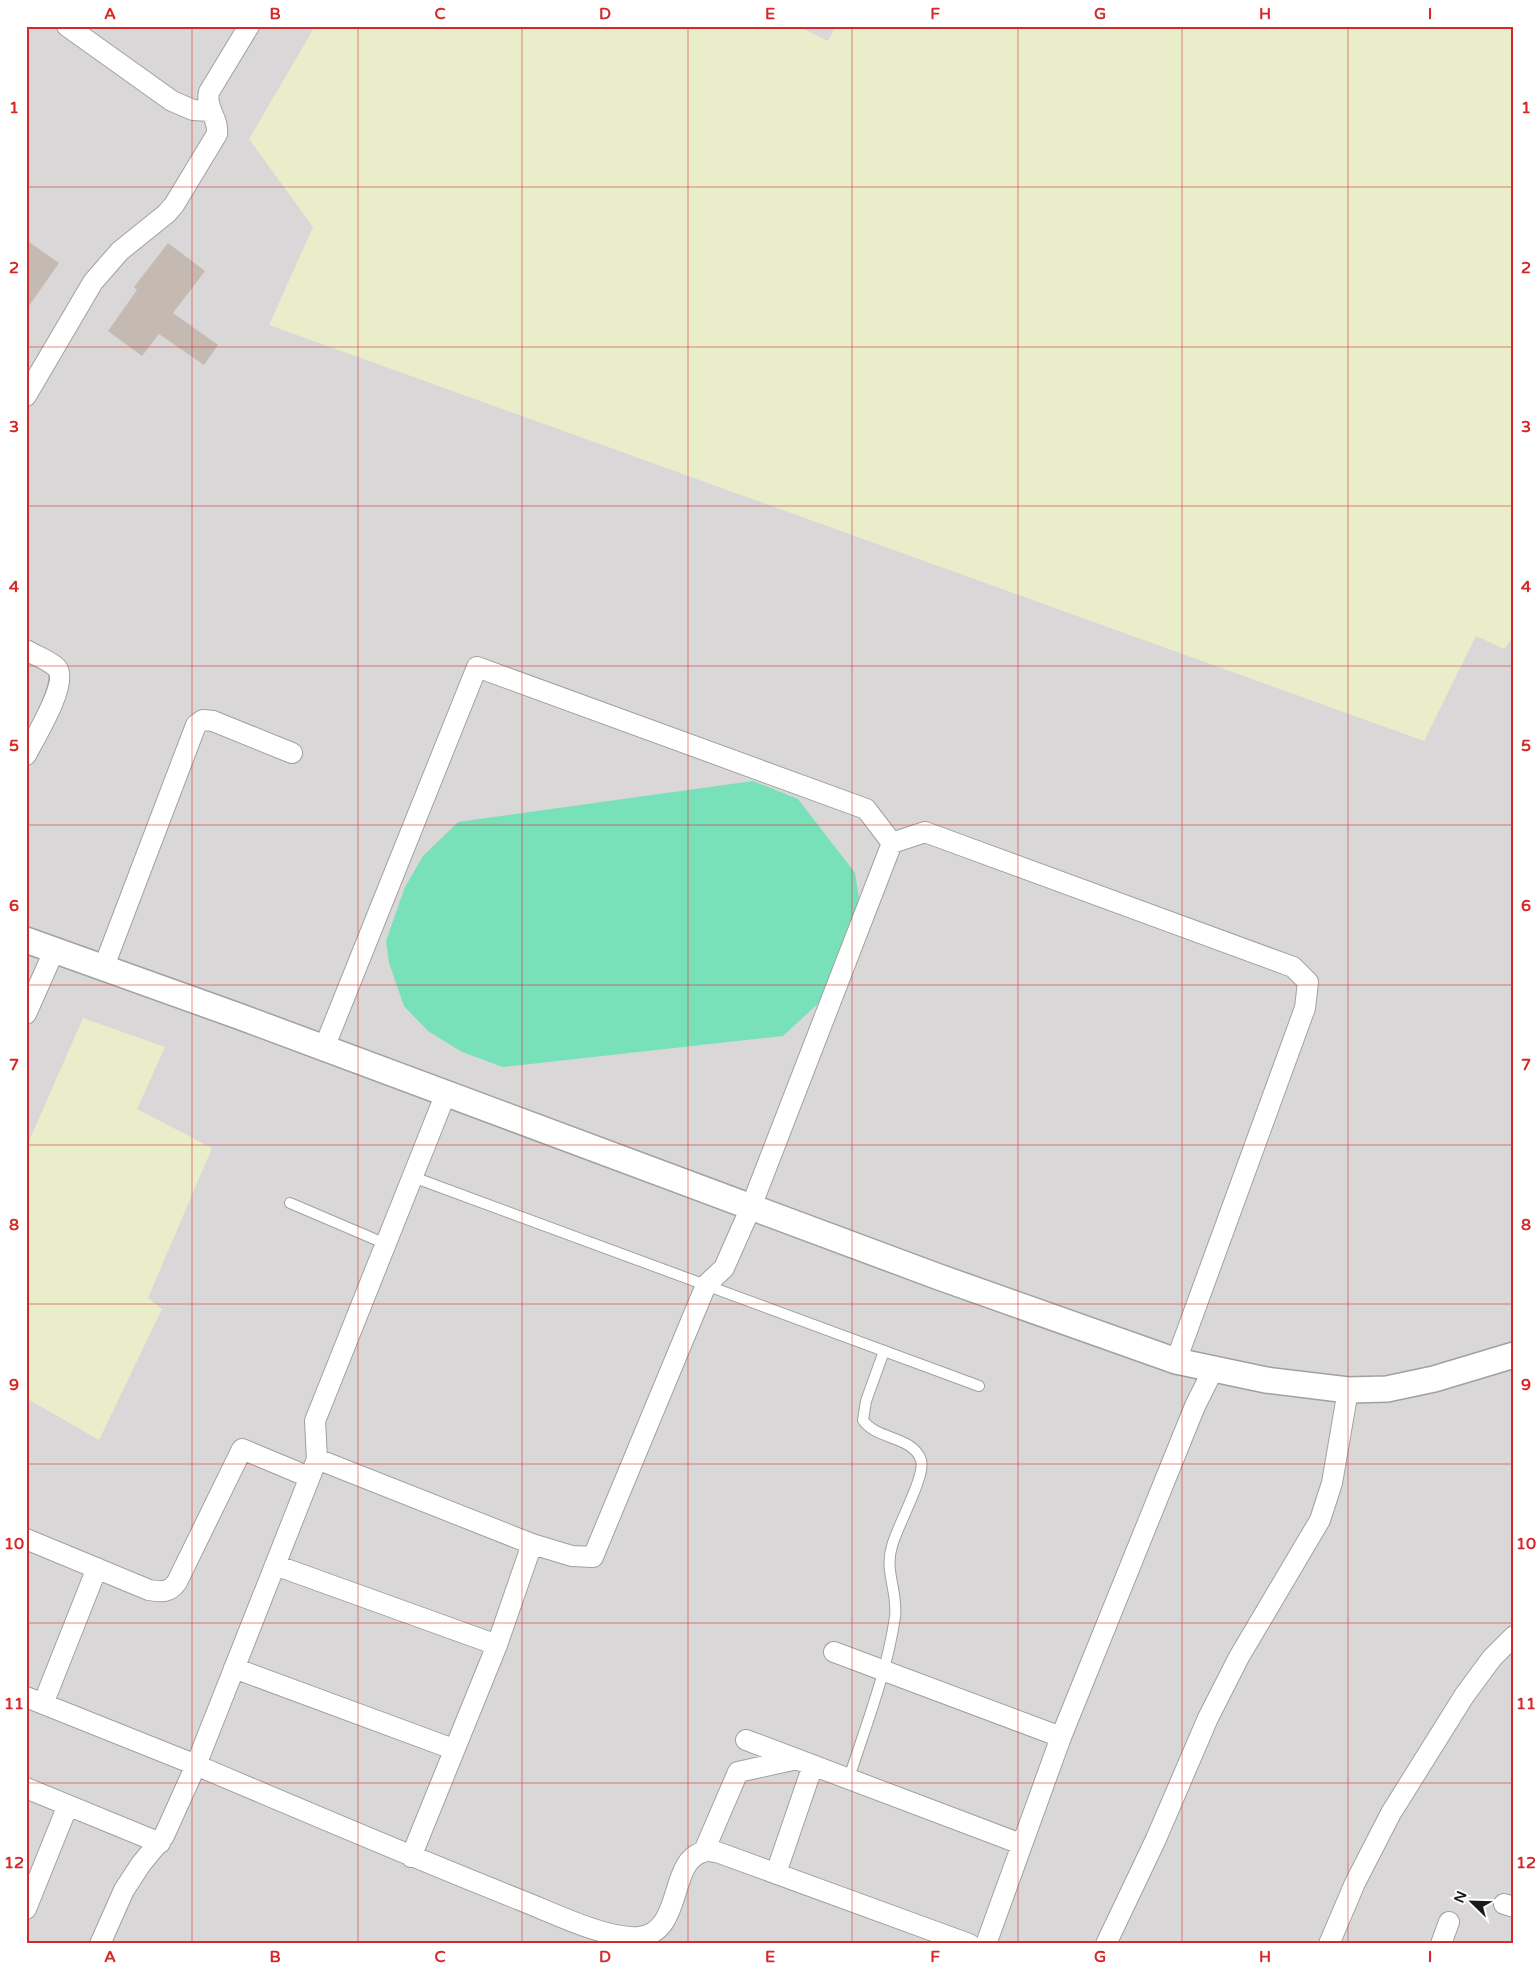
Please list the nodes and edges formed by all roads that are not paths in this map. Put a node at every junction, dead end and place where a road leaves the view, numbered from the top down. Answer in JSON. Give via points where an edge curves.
{"nodes":[{"id":1,"x":67,"y":26,"type":"edge"},
{"id":2,"x":249,"y":26,"type":"edge"},
{"id":3,"x":210,"y":110,"type":"junction"},
{"id":4,"x":26,"y":396,"type":"edge"},
{"id":5,"x":26,"y":650,"type":"edge"},
{"id":6,"x":292,"y":752,"type":"dead end"},
{"id":7,"x":26,"y":755,"type":"edge"},
{"id":8,"x":892,"y":843,"type":"junction"},
{"id":9,"x":26,"y":940,"type":"edge"},
{"id":10,"x":54,"y":950,"type":"junction"},
{"id":11,"x":103,"y":969,"type":"junction"},
{"id":12,"x":26,"y":1014,"type":"edge"},
{"id":13,"x":324,"y":1048,"type":"junction"},
{"id":14,"x":446,"y":1094,"type":"junction"},
{"id":15,"x":413,"y":1177,"type":"junction"},
{"id":16,"x":290,"y":1203,"type":"dead end"},
{"id":17,"x":751,"y":1207,"type":"junction"},
{"id":18,"x":386,"y":1244,"type":"junction"},
{"id":19,"x":706,"y":1285,"type":"junction"},
{"id":20,"x":884,"y":1351,"type":"junction"},
{"id":21,"x":1514,"y":1355,"type":"edge"},
{"id":22,"x":1176,"y":1361,"type":"junction"},
{"id":23,"x":1213,"y":1370,"type":"junction"},
{"id":24,"x":979,"y":1386,"type":"dead end"},
{"id":25,"x":1348,"y":1390,"type":"junction"},
{"id":26,"x":313,"y":1468,"type":"junction"},
{"id":27,"x":26,"y":1539,"type":"edge"},
{"id":28,"x":532,"y":1544,"type":"junction"},
{"id":29,"x":275,"y":1565,"type":"junction"},
{"id":30,"x":97,"y":1568,"type":"junction"},
{"id":31,"x":1514,"y":1636,"type":"edge"},
{"id":32,"x":498,"y":1645,"type":"junction"},
{"id":33,"x":834,"y":1652,"type":"dead end"},
{"id":34,"x":234,"y":1668,"type":"junction"},
{"id":35,"x":884,"y":1672,"type":"junction"},
{"id":36,"x":35,"y":1701,"type":"edge"},
{"id":37,"x":1061,"y":1737,"type":"junction"},
{"id":38,"x":746,"y":1740,"type":"dead end"},
{"id":39,"x":454,"y":1749,"type":"junction"},
{"id":40,"x":805,"y":1762,"type":"junction"},
{"id":41,"x":196,"y":1765,"type":"junction"},
{"id":42,"x":849,"y":1778,"type":"junction"},
{"id":43,"x":26,"y":1788,"type":"edge"},
{"id":44,"x":68,"y":1805,"type":"junction"},
{"id":45,"x":160,"y":1843,"type":"junction"},
{"id":46,"x":1021,"y":1844,"type":"junction"},
{"id":47,"x":704,"y":1851,"type":"junction"},
{"id":48,"x":411,"y":1857,"type":"junction"},
{"id":49,"x":776,"y":1874,"type":"junction"},
{"id":50,"x":26,"y":1909,"type":"edge"},
{"id":51,"x":1449,"y":1922,"type":"dead end"},
{"id":52,"x":100,"y":1944,"type":"edge"},
{"id":53,"x":969,"y":1944,"type":"edge"},
{"id":54,"x":986,"y":1944,"type":"edge"},
{"id":55,"x":1106,"y":1944,"type":"edge"},
{"id":56,"x":1329,"y":1944,"type":"edge"},
{"id":57,"x":1441,"y":1944,"type":"edge"}],
"edges":[{"from":1,"to":3,"type":"street","via":[[172,100],[193,110]]},
{"from":2,"to":3,"type":"street","via":[[209,92],[207,102]]},
{"from":3,"to":4,"type":"street","via":[[217,134],[183,192],[166,214],[120,251],[93,282]]},
{"from":5,"to":7,"type":"street","via":[[51,663],[60,676],[58,692]]},
{"from":6,"to":11,"type":"street","via":[[213,721],[203,720],[196,725]]},
{"from":8,"to":13,"type":"street","via":[[866,809],[477,667]]},
{"from":8,"to":17,"type":"street"},
{"from":8,"to":22,"type":"street","via":[[925,832],[1293,967],[1308,982],[1305,1008]]},
{"from":9,"to":10,"type":"street"},
{"from":10,"to":11,"type":"street"},
{"from":10,"to":12,"type":"street"},
{"from":11,"to":13,"type":"street"},
{"from":13,"to":14,"type":"street"},
{"from":14,"to":15,"type":"street"},
{"from":14,"to":17,"type":"street"},
{"from":15,"to":18,"type":"street"},
{"from":15,"to":19,"type":"lane"},
{"from":16,"to":18,"type":"lane"},
{"from":17,"to":19,"type":"street","via":[[724,1268]]},
{"from":17,"to":22,"type":"street"},
{"from":18,"to":26,"type":"street","via":[[315,1421]]},
{"from":19,"to":20,"type":"lane"},
{"from":19,"to":28,"type":"street","via":[[592,1557],[572,1556]]},
{"from":20,"to":24,"type":"lane"},
{"from":20,"to":35,"type":"lane","via":[[866,1401],[863,1420],[874,1430],[912,1448],[918,1454],[922,1467],[891,1547],[888,1569],[897,1601]]},
{"from":21,"to":25,"type":"street","via":[[1388,1389]]},
{"from":22,"to":23,"type":"street"},
{"from":23,"to":25,"type":"street"},
{"from":23,"to":37,"type":"street","via":[[1195,1406]]},
{"from":25,"to":55,"type":"street","via":[[1332,1483],[1320,1520],[1208,1718]]},
{"from":26,"to":28,"type":"street"},
{"from":26,"to":29,"type":"street"},
{"from":26,"to":30,"type":"street","via":[[242,1449],[172,1589],[162,1592],[149,1590]]},
{"from":27,"to":30,"type":"street"},
{"from":28,"to":32,"type":"street"},
{"from":29,"to":32,"type":"street"},
{"from":29,"to":34,"type":"street"},
{"from":30,"to":36,"type":"street"},
{"from":31,"to":56,"type":"street","via":[[1492,1658],[1464,1696],[1391,1813],[1355,1883]]},
{"from":32,"to":39,"type":"street"},
{"from":33,"to":35,"type":"street"},
{"from":34,"to":39,"type":"street"},
{"from":34,"to":41,"type":"street"},
{"from":35,"to":37,"type":"street"},
{"from":35,"to":42,"type":"lane"},
{"from":36,"to":41,"type":"street"},
{"from":37,"to":46,"type":"street"},
{"from":38,"to":40,"type":"street"},
{"from":39,"to":48,"type":"street"},
{"from":40,"to":42,"type":"street"},
{"from":40,"to":47,"type":"street","via":[[738,1772]]},
{"from":40,"to":49,"type":"street"},
{"from":41,"to":45,"type":"street"},
{"from":41,"to":48,"type":"street"},
{"from":42,"to":46,"type":"street"},
{"from":43,"to":44,"type":"street"},
{"from":44,"to":45,"type":"street"},
{"from":44,"to":50,"type":"street"},
{"from":45,"to":52,"type":"street","via":[[124,1890]]},
{"from":46,"to":54,"type":"street"},
{"from":47,"to":48,"type":"street","via":[[686,1865],[660,1927],[638,1937],[621,1936],[588,1926]]},
{"from":47,"to":49,"type":"street","via":[[717,1852]]},
{"from":49,"to":53,"type":"street"},
{"from":51,"to":57,"type":"street"}]}
